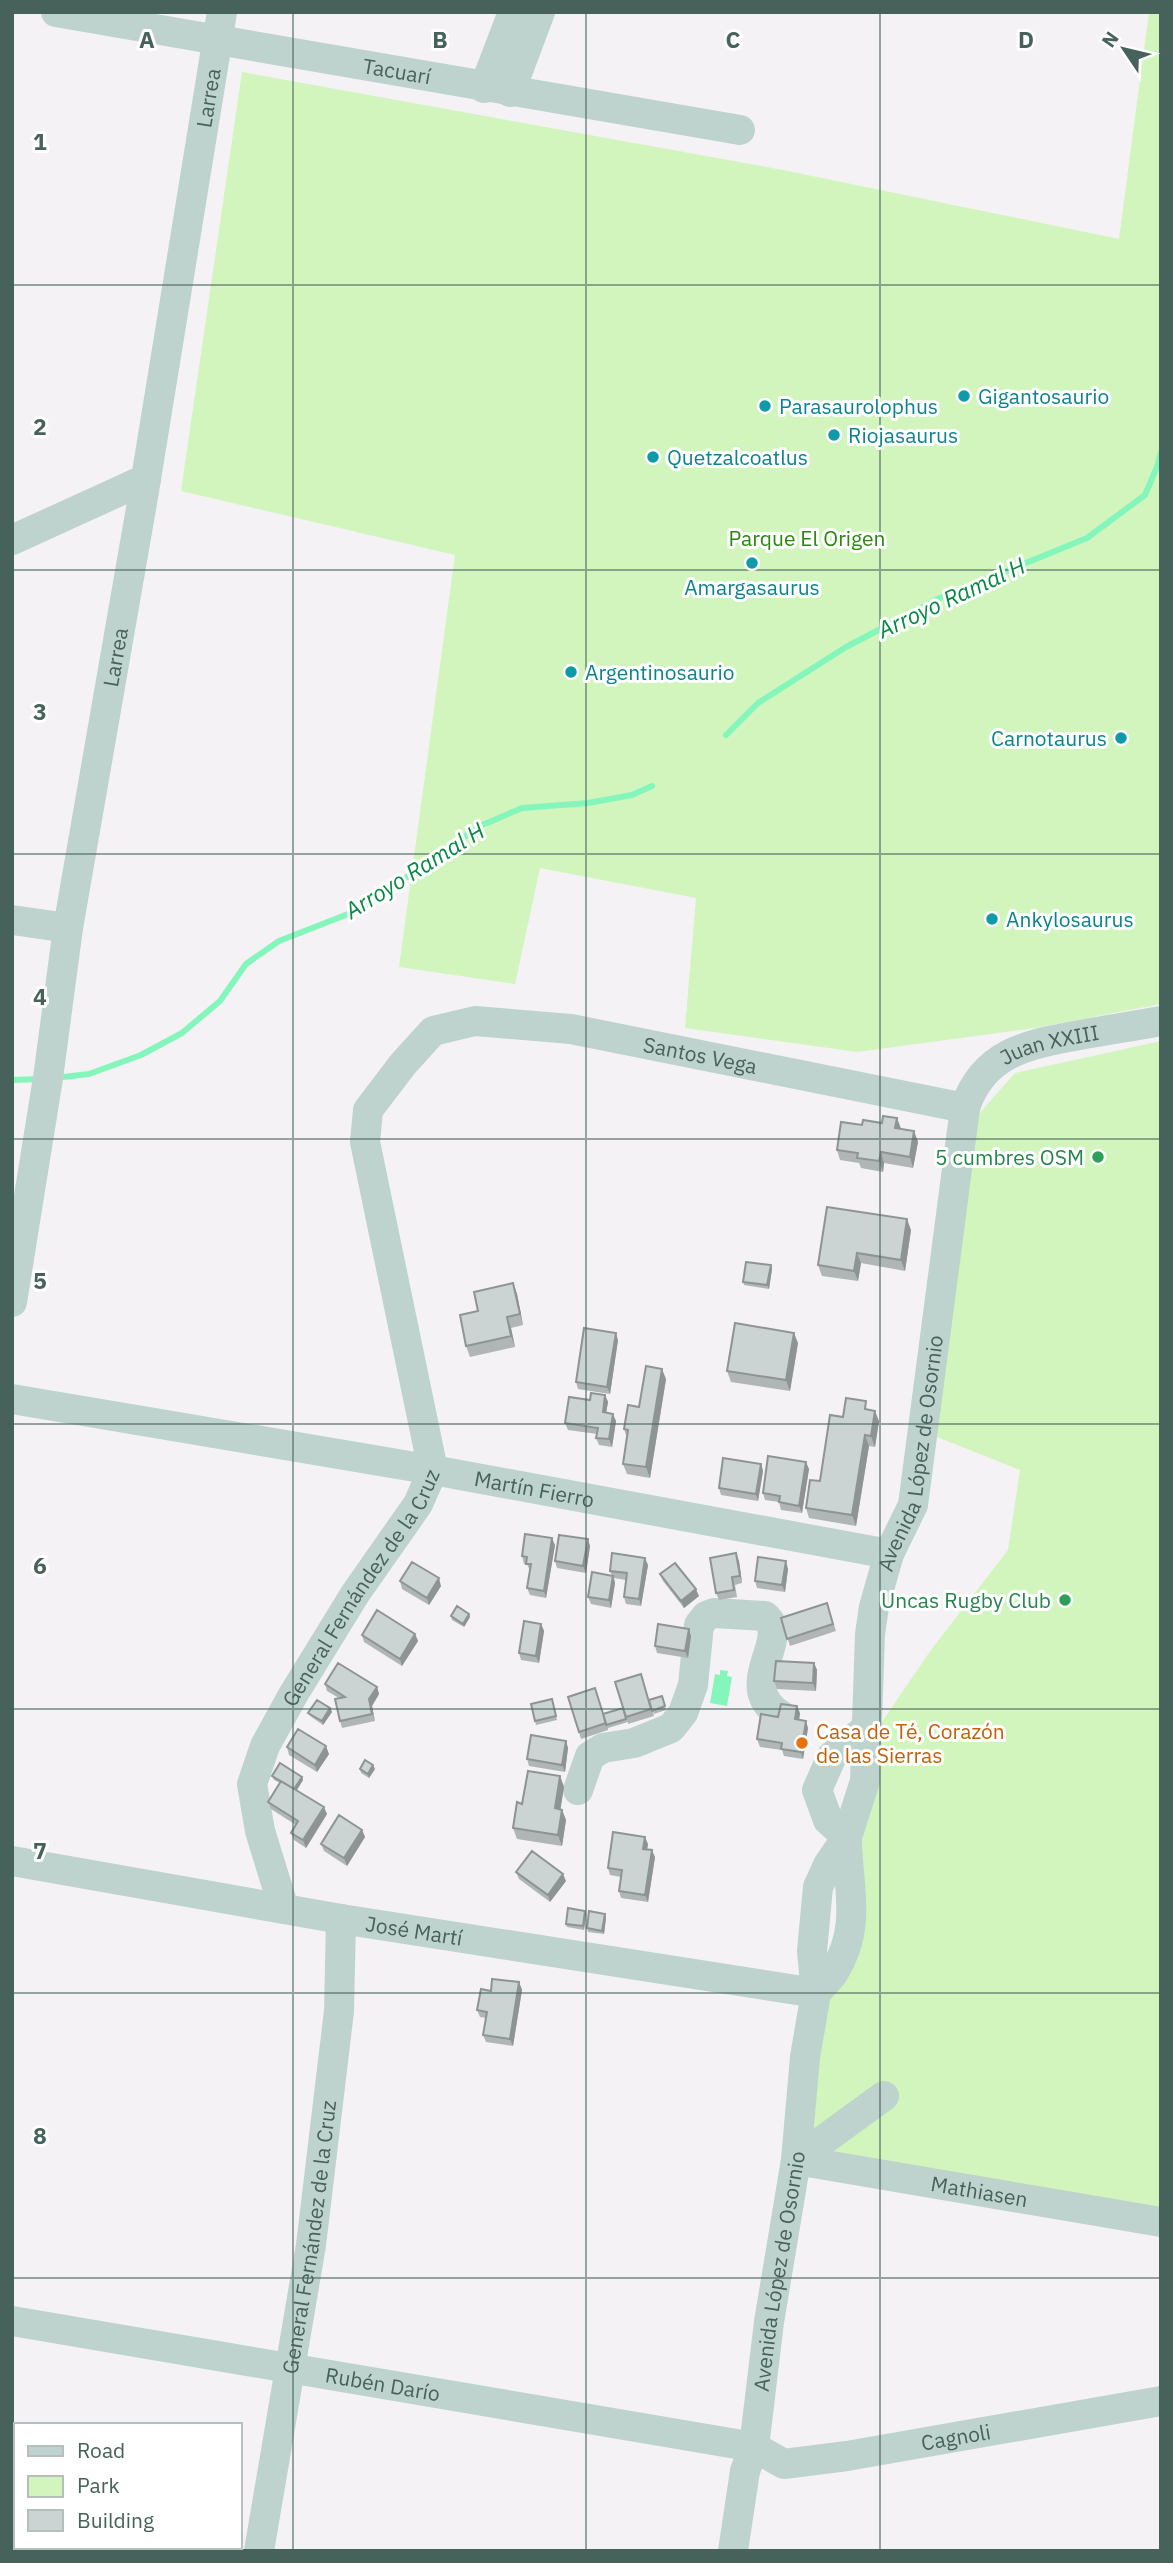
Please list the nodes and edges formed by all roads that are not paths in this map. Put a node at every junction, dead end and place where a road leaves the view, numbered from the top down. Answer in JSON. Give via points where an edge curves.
{"nodes":[{"id":1,"x":56,"y":12,"type":"edge"},
{"id":2,"x":513,"y":12,"type":"edge"},
{"id":3,"x":540,"y":12,"type":"edge"},
{"id":4,"x":219,"y":27,"type":"edge"},
{"id":5,"x":497,"y":90,"type":"junction"},
{"id":6,"x":740,"y":130,"type":"dead end"},
{"id":7,"x":146,"y":479,"type":"junction"},
{"id":8,"x":12,"y":540,"type":"edge"},
{"id":9,"x":12,"y":920,"type":"edge"},
{"id":10,"x":68,"y":928,"type":"junction"},
{"id":11,"x":1161,"y":1021,"type":"edge"},
{"id":12,"x":433,"y":1031,"type":"joint"},
{"id":13,"x":965,"y":1108,"type":"junction"},
{"id":14,"x":12,"y":1302,"type":"edge"},
{"id":15,"x":12,"y":1399,"type":"edge"},
{"id":16,"x":433,"y":1469,"type":"junction"},
{"id":17,"x":889,"y":1554,"type":"junction"},
{"id":18,"x":782,"y":1716,"type":"edge"},
{"id":19,"x":868,"y":1727,"type":"junction"},
{"id":20,"x":578,"y":1790,"type":"dead end"},
{"id":21,"x":847,"y":1837,"type":"junction"},
{"id":22,"x":12,"y":1861,"type":"edge"},
{"id":23,"x":284,"y":1909,"type":"junction"},
{"id":24,"x":341,"y":1919,"type":"junction"},
{"id":25,"x":816,"y":1993,"type":"junction"},
{"id":26,"x":884,"y":2096,"type":"dead end"},
{"id":27,"x":796,"y":2160,"type":"junction"},
{"id":28,"x":1160,"y":2225,"type":"edge"},
{"id":29,"x":12,"y":2321,"type":"edge"},
{"id":30,"x":289,"y":2367,"type":"junction"},
{"id":31,"x":1161,"y":2402,"type":"edge"},
{"id":32,"x":754,"y":2447,"type":"junction"},
{"id":33,"x":259,"y":2551,"type":"edge"},
{"id":34,"x":733,"y":2551,"type":"edge"}],
"edges":[{"from":1,"to":4,"type":"street","name":"Tacuarí"},
{"from":2,"to":5,"type":"street"},
{"from":3,"to":5,"type":"street"},
{"from":4,"to":5,"type":"street","name":"Tacuarí"},
{"from":4,"to":7,"type":"street","name":"Larrea"},
{"from":5,"to":6,"type":"street","name":"Tacuarí"},
{"from":7,"to":8,"type":"street"},
{"from":7,"to":10,"type":"street","name":"Larrea"},
{"from":9,"to":10,"type":"street"},
{"from":10,"to":14,"type":"street","name":"Larrea"},
{"from":11,"to":13,"type":"street","name":"Juan XXIII","via":[[1018,1049],[979,1079]]},
{"from":12,"to":13,"type":"street","name":"Santos Vega","via":[[475,1021],[571,1029]]},
{"from":12,"to":16,"type":"street","name":"General Fernández de la Cruz","via":[[368,1110],[365,1142]]},
{"from":13,"to":17,"type":"street","name":"Avenida López de Osornio","via":[[912,1506]]},
{"from":15,"to":16,"type":"street","name":"Martín Fierro"},
{"from":16,"to":17,"type":"street","name":"Martín Fierro"},
{"from":16,"to":23,"type":"street","name":"General Fernández de la Cruz","via":[[418,1504],[293,1695],[265,1746],[252,1784],[260,1831]]},
{"from":17,"to":19,"type":"street","name":"Avenida López de Osornio","via":[[870,1634]]},
{"from":18,"to":20,"type":"street","via":[[769,1705],[761,1689],[773,1631],[769,1620],[714,1613],[699,1625],[693,1685],[683,1713],[671,1728],[590,1756]]},
{"from":19,"to":21,"type":"street","name":"Avenida López de Osornio","via":[[865,1781]]},
{"from":19,"to":21,"type":"street","via":[[832,1756],[817,1790],[828,1820]]},
{"from":21,"to":25,"type":"street","name":"Avenida López de Osornio","via":[[851,1922],[841,1959]]},
{"from":22,"to":23,"type":"street","name":"José Martí"},
{"from":23,"to":24,"type":"street","name":"José Martí"},
{"from":24,"to":25,"type":"street","name":"José Martí"},
{"from":24,"to":30,"type":"street","name":"General Fernández de la Cruz","via":[[339,2011],[311,2245]]},
{"from":25,"to":27,"type":"street","name":"Avenida López de Osornio"},
{"from":26,"to":27,"type":"street"},
{"from":27,"to":28,"type":"street","name":"Mathiasen"},
{"from":27,"to":32,"type":"street","name":"Avenida López de Osornio"},
{"from":29,"to":30,"type":"street","name":"Rubén Darío"},
{"from":30,"to":32,"type":"street","name":"Rubén Darío"},
{"from":30,"to":33,"type":"street","name":"General Fernández de la Cruz"},
{"from":31,"to":32,"type":"street","name":"Cagnoli","via":[[784,2464]]},
{"from":32,"to":34,"type":"street","name":"Avenida López de Osornio"}]}
